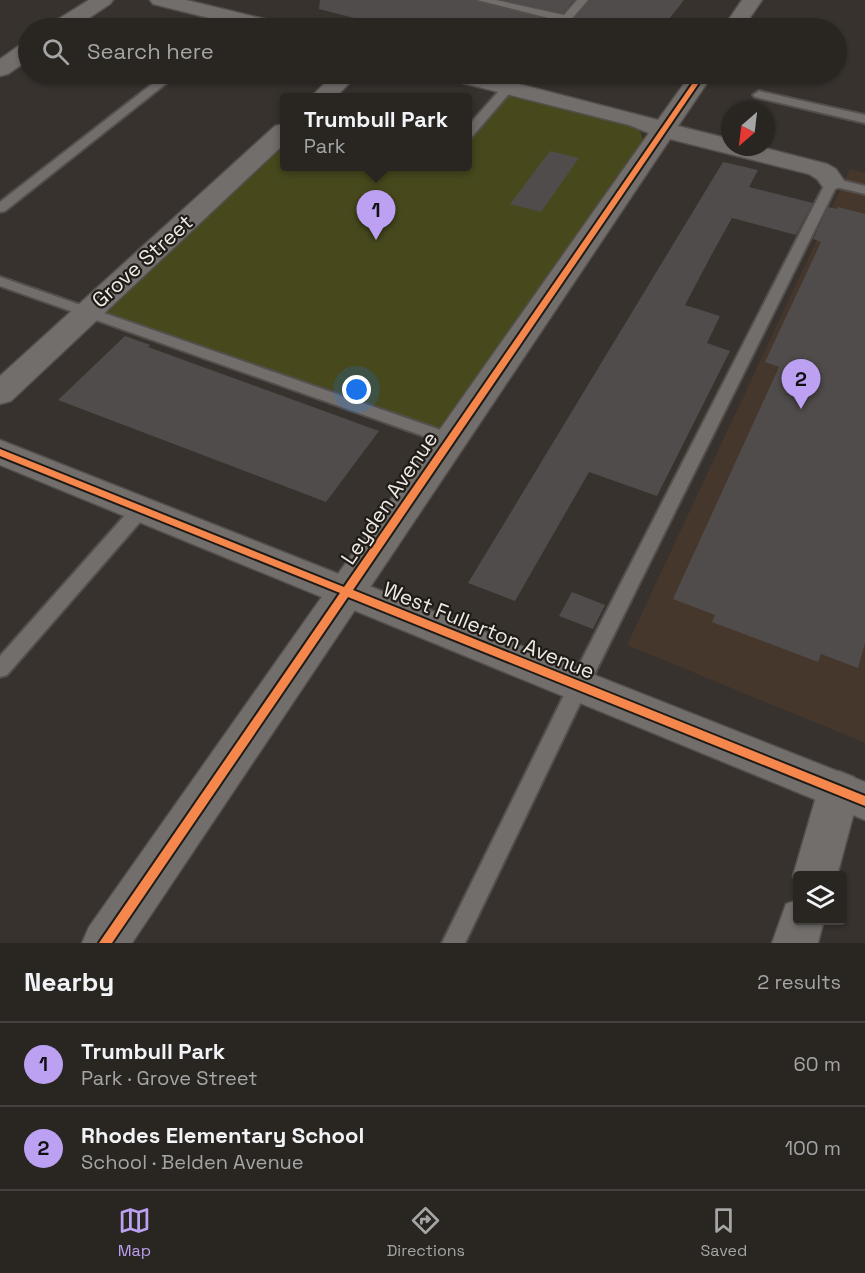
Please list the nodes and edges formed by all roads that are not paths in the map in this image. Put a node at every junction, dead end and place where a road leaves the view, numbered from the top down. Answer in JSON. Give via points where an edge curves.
{"nodes":[{"id":1,"x":103,"y":0,"type":"edge"},
{"id":2,"x":160,"y":0,"type":"edge"},
{"id":3,"x":482,"y":0,"type":"edge"},
{"id":4,"x":583,"y":0,"type":"edge"},
{"id":5,"x":752,"y":0,"type":"edge"},
{"id":6,"x":75,"y":18,"type":"edge"},
{"id":7,"x":216,"y":18,"type":"edge"},
{"id":8,"x":563,"y":18,"type":"edge"},
{"id":9,"x":568,"y":18,"type":"edge"},
{"id":10,"x":739,"y":18,"type":"edge"},
{"id":11,"x":18,"y":57,"type":"edge"},
{"id":12,"x":0,"y":69,"type":"edge"},
{"id":13,"x":159,"y":84,"type":"edge"},
{"id":14,"x":511,"y":84,"type":"edge"},
{"id":15,"x":526,"y":84,"type":"edge"},
{"id":16,"x":695,"y":84,"type":"edge"},
{"id":17,"x":759,"y":94,"type":"dead end"},
{"id":18,"x":865,"y":119,"type":"edge"},
{"id":19,"x":472,"y":130,"type":"edge"},
{"id":20,"x":664,"y":130,"type":"junction"},
{"id":21,"x":280,"y":136,"type":"edge"},
{"id":22,"x":721,"y":144,"type":"edge"},
{"id":23,"x":767,"y":156,"type":"edge"},
{"id":24,"x":832,"y":182,"type":"junction"},
{"id":25,"x":865,"y":190,"type":"edge"},
{"id":26,"x":0,"y":208,"type":"edge"},
{"id":27,"x":0,"y":281,"type":"edge"},
{"id":28,"x":87,"y":311,"type":"junction"},
{"id":29,"x":0,"y":393,"type":"edge"},
{"id":30,"x":452,"y":440,"type":"junction"},
{"id":31,"x":0,"y":452,"type":"edge"},
{"id":32,"x":141,"y":509,"type":"junction"},
{"id":33,"x":347,"y":592,"type":"junction"},
{"id":34,"x":0,"y":669,"type":"edge"},
{"id":35,"x":579,"y":685,"type":"junction"},
{"id":36,"x":852,"y":796,"type":"edge"},
{"id":37,"x":817,"y":871,"type":"edge"},
{"id":38,"x":801,"y":925,"type":"edge"},
{"id":39,"x":105,"y":943,"type":"edge"},
{"id":40,"x":453,"y":943,"type":"edge"},
{"id":41,"x":795,"y":943,"type":"edge"}],
"edges":[{"from":1,"to":6,"type":"street"},
{"from":2,"to":7,"type":"street"},
{"from":3,"to":8,"type":"lane"},
{"from":4,"to":9,"type":"lane"},
{"from":5,"to":10,"type":"street"},
{"from":11,"to":12,"type":"street"},
{"from":13,"to":26,"type":"lane"},
{"from":14,"to":19,"type":"lane"},
{"from":15,"to":20,"type":"street"},
{"from":16,"to":20,"type":"street","name":"Leyden Avenue"},
{"from":17,"to":18,"type":"lane"},
{"from":20,"to":22,"type":"street"},
{"from":20,"to":30,"type":"street","name":"Leyden Avenue"},
{"from":21,"to":28,"type":"street","name":"Grove Street"},
{"from":23,"to":24,"type":"street","via":[[818,169]]},
{"from":24,"to":25,"type":"lane"},
{"from":24,"to":35,"type":"lane"},
{"from":27,"to":28,"type":"lane"},
{"from":28,"to":29,"type":"street","name":"Grove Street"},
{"from":28,"to":30,"type":"lane"},
{"from":30,"to":33,"type":"street","name":"Leyden Avenue"},
{"from":31,"to":32,"type":"street","name":"West Fullerton Avenue"},
{"from":32,"to":33,"type":"street","name":"West Fullerton Avenue"},
{"from":32,"to":34,"type":"lane"},
{"from":33,"to":35,"type":"street","name":"West Fullerton Avenue"},
{"from":33,"to":39,"type":"street","name":"Leyden Avenue"},
{"from":35,"to":36,"type":"street","name":"West Fullerton Avenue"},
{"from":35,"to":40,"type":"lane"},
{"from":36,"to":37,"type":"street"},
{"from":38,"to":41,"type":"street"}]}
